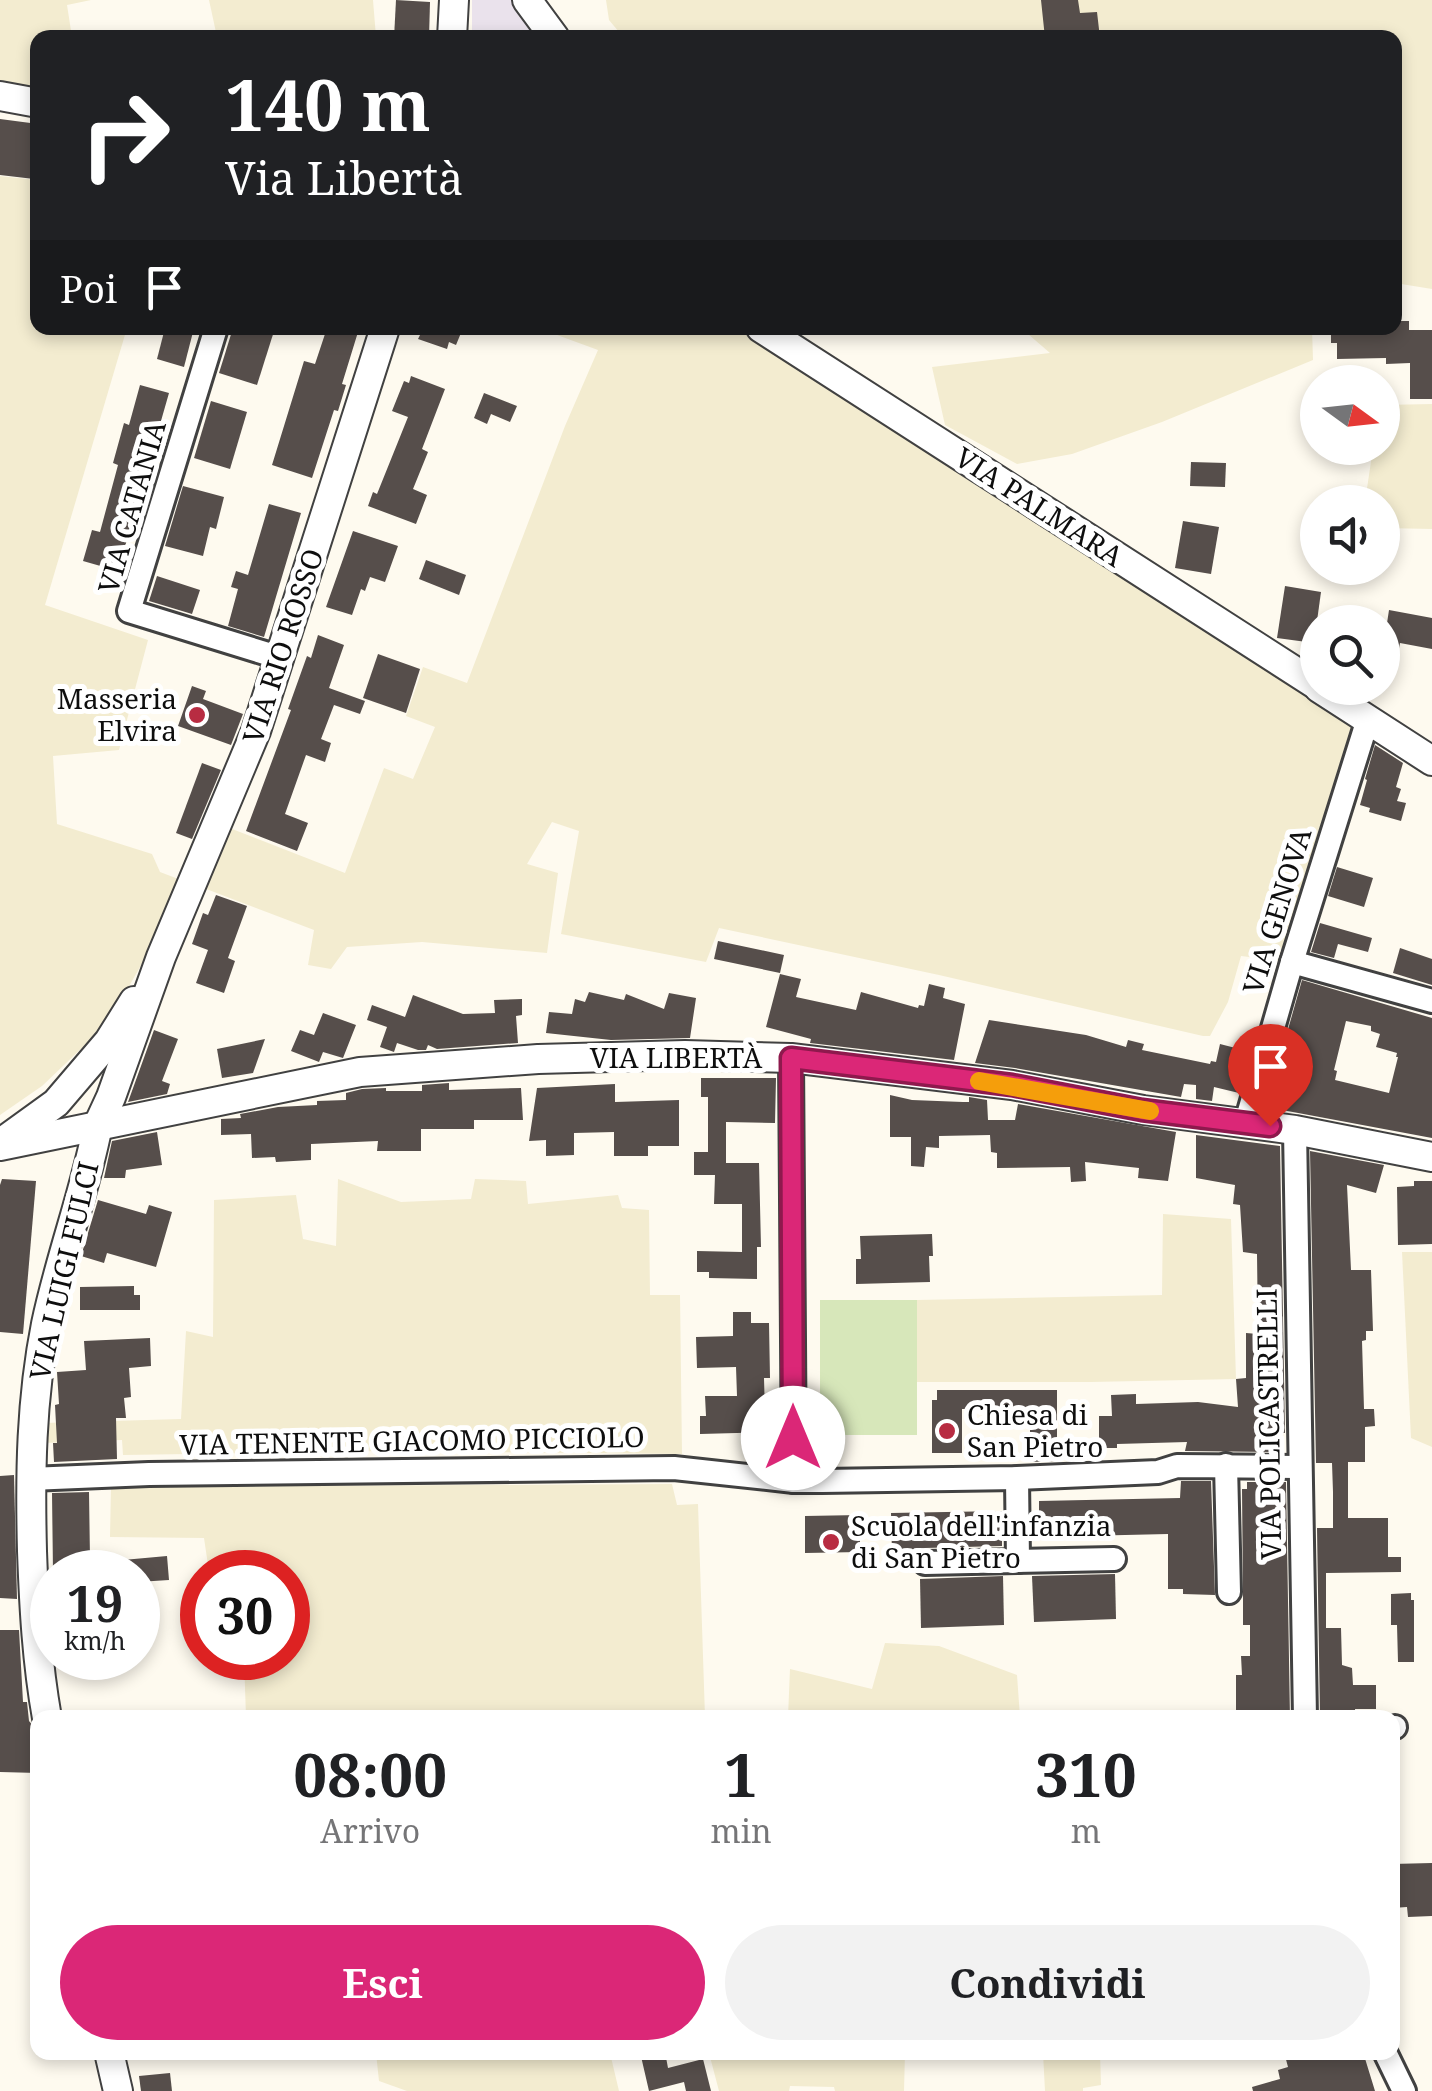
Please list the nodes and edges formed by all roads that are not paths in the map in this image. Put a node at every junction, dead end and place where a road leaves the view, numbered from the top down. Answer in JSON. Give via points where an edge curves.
{"nodes":[{"id":1,"x":454,"y":0,"type":"edge"},
{"id":2,"x":527,"y":0,"type":"edge"},
{"id":3,"x":452,"y":30,"type":"edge"},
{"id":4,"x":549,"y":30,"type":"edge"},
{"id":5,"x":0,"y":96,"type":"edge"},
{"id":6,"x":30,"y":102,"type":"edge"},
{"id":7,"x":214,"y":335,"type":"edge"},
{"id":8,"x":383,"y":335,"type":"edge"},
{"id":9,"x":772,"y":335,"type":"edge"},
{"id":10,"x":281,"y":658,"type":"junction"},
{"id":11,"x":1300,"y":675,"type":"edge"},
{"id":12,"x":1346,"y":705,"type":"edge"},
{"id":13,"x":1368,"y":719,"type":"junction"},
{"id":14,"x":1432,"y":761,"type":"edge"},
{"id":15,"x":161,"y":957,"type":"junction"},
{"id":16,"x":1292,"y":962,"type":"junction"},
{"id":17,"x":1432,"y":1001,"type":"edge"},
{"id":18,"x":791,"y":1058,"type":"junction"},
{"id":19,"x":56,"y":1103,"type":"junction"},
{"id":20,"x":1246,"y":1122,"type":"junction"},
{"id":21,"x":98,"y":1125,"type":"junction"},
{"id":22,"x":1295,"y":1130,"type":"junction"},
{"id":23,"x":68,"y":1131,"type":"junction"},
{"id":24,"x":0,"y":1145,"type":"edge"},
{"id":25,"x":1432,"y":1157,"type":"edge"},
{"id":26,"x":1226,"y":1465,"type":"junction"},
{"id":27,"x":1299,"y":1467,"type":"junction"},
{"id":28,"x":1018,"y":1478,"type":"junction"},
{"id":29,"x":30,"y":1479,"type":"junction"},
{"id":30,"x":794,"y":1481,"type":"junction"},
{"id":31,"x":1114,"y":1558,"type":"dead end"},
{"id":32,"x":1018,"y":1561,"type":"junction"},
{"id":33,"x":926,"y":1563,"type":"dead end"},
{"id":34,"x":1229,"y":1592,"type":"dead end"},
{"id":35,"x":46,"y":1710,"type":"edge"},
{"id":36,"x":1305,"y":1710,"type":"edge"},
{"id":37,"x":111,"y":2060,"type":"edge"},
{"id":38,"x":1389,"y":2060,"type":"edge"},
{"id":39,"x":118,"y":2091,"type":"edge"},
{"id":40,"x":1404,"y":2091,"type":"edge"}],
"edges":[{"from":1,"to":3,"type":"street"},
{"from":2,"to":4,"type":"street"},
{"from":5,"to":6,"type":"street"},
{"from":7,"to":10,"type":"street","name":"VIA CATANIA","via":[[129,612]]},
{"from":8,"to":10,"type":"street","name":"VIA RIO ROSSO"},
{"from":9,"to":11,"type":"street","name":"VIA PALMARA"},
{"from":10,"to":15,"type":"street","name":"VIA RIO ROSSO","via":[[228,804]]},
{"from":12,"to":13,"type":"street","name":"VIA PALMARA"},
{"from":13,"to":14,"type":"street","name":"VIA PALMARA"},
{"from":13,"to":16,"type":"street","name":"VIA GENOVA"},
{"from":15,"to":19,"type":"street","via":[[109,1040]]},
{"from":15,"to":21,"type":"street","name":"VIA LUIGI FULCI"},
{"from":16,"to":17,"type":"street"},
{"from":16,"to":20,"type":"street","name":"VIA GENOVA"},
{"from":18,"to":20,"type":"street","name":"VIA LIBERTÀ"},
{"from":18,"to":21,"type":"street","name":"VIA LIBERTÀ","via":[[557,1058],[360,1072]]},
{"from":18,"to":30,"type":"street"},
{"from":19,"to":23,"type":"street","via":[[57,1120]]},
{"from":19,"to":24,"type":"street"},
{"from":20,"to":22,"type":"street","name":"VIA LIBERTÀ"},
{"from":21,"to":23,"type":"street","name":"VIA LIBERTÀ"},
{"from":21,"to":29,"type":"street","name":"VIA LUIGI FULCI","via":[[47,1319]]},
{"from":22,"to":25,"type":"street","name":"VIA LIBERTÀ"},
{"from":22,"to":27,"type":"street","name":"VIA POLICASTRELLI"},
{"from":23,"to":24,"type":"street","name":"VIA LIBERTÀ"},
{"from":26,"to":27,"type":"street","name":"VIA TENENTE GIACOMO PICCIOLO"},
{"from":26,"to":28,"type":"street","name":"VIA TENENTE GIACOMO PICCIOLO"},
{"from":26,"to":34,"type":"street"},
{"from":27,"to":36,"type":"street","name":"VIA POLICASTRELLI"},
{"from":28,"to":30,"type":"street","name":"VIA TENENTE GIACOMO PICCIOLO"},
{"from":28,"to":32,"type":"street"},
{"from":29,"to":30,"type":"street","name":"VIA TENENTE GIACOMO PICCIOLO","via":[[674,1468]]},
{"from":29,"to":35,"type":"street","name":"VIA LUIGI FULCI","via":[[34,1621]]},
{"from":31,"to":32,"type":"street"},
{"from":32,"to":33,"type":"street"},
{"from":37,"to":39,"type":"street"},
{"from":38,"to":40,"type":"street"}]}
